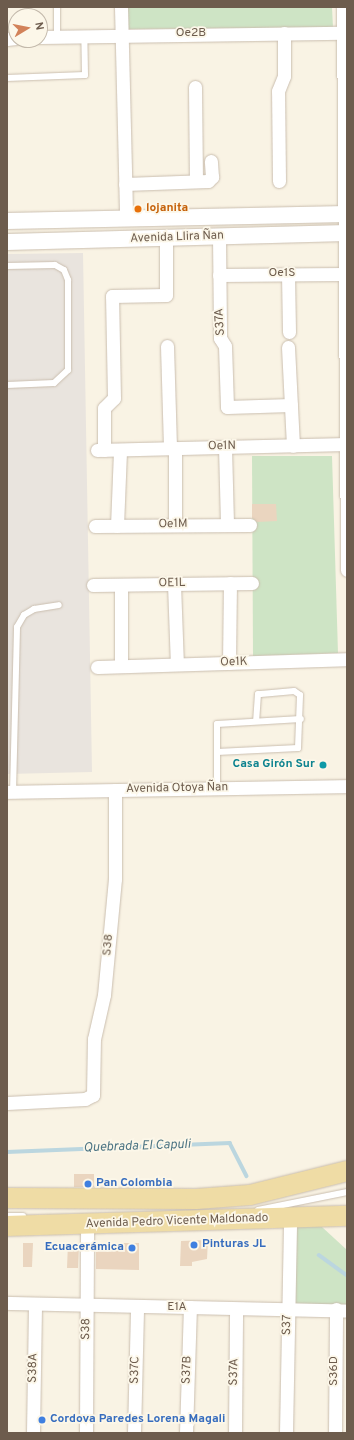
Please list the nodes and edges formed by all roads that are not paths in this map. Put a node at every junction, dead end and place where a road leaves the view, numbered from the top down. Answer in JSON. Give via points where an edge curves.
{"nodes":[{"id":1,"x":56,"y":7,"type":"edge"},
{"id":2,"x":121,"y":7,"type":"edge"},
{"id":3,"x":343,"y":7,"type":"edge"},
{"id":4,"x":344,"y":30,"type":"edge"},
{"id":5,"x":84,"y":34,"type":"junction"},
{"id":6,"x":121,"y":34,"type":"junction"},
{"id":7,"x":284,"y":34,"type":"junction"},
{"id":8,"x":57,"y":36,"type":"junction"},
{"id":9,"x":48,"y":37,"type":"edge"},
{"id":10,"x":7,"y":78,"type":"edge"},
{"id":11,"x":195,"y":87,"type":"dead end"},
{"id":12,"x":211,"y":161,"type":"dead end"},
{"id":13,"x":196,"y":181,"type":"junction"},
{"id":14,"x":279,"y":181,"type":"dead end"},
{"id":15,"x":125,"y":184,"type":"junction"},
{"id":16,"x":345,"y":214,"type":"edge"},
{"id":17,"x":126,"y":219,"type":"junction"},
{"id":18,"x":7,"y":221,"type":"edge"},
{"id":19,"x":345,"y":233,"type":"edge"},
{"id":20,"x":219,"y":236,"type":"junction"},
{"id":21,"x":166,"y":238,"type":"junction"},
{"id":22,"x":7,"y":242,"type":"edge"},
{"id":23,"x":7,"y":266,"type":"edge"},
{"id":24,"x":288,"y":274,"type":"junction"},
{"id":25,"x":344,"y":274,"type":"junction"},
{"id":26,"x":219,"y":275,"type":"junction"},
{"id":27,"x":345,"y":313,"type":"edge"},
{"id":28,"x":289,"y":332,"type":"dead end"},
{"id":29,"x":167,"y":346,"type":"dead end"},
{"id":30,"x":288,"y":347,"type":"dead end"},
{"id":31,"x":7,"y":385,"type":"edge"},
{"id":32,"x":291,"y":405,"type":"junction"},
{"id":33,"x":346,"y":444,"type":"edge"},
{"id":34,"x":293,"y":446,"type":"junction"},
{"id":35,"x":225,"y":447,"type":"junction"},
{"id":36,"x":172,"y":448,"type":"junction"},
{"id":37,"x":120,"y":450,"type":"junction"},
{"id":38,"x":250,"y":524,"type":"dead end"},
{"id":39,"x":175,"y":525,"type":"junction"},
{"id":40,"x":227,"y":525,"type":"junction"},
{"id":41,"x":95,"y":526,"type":"dead end"},
{"id":42,"x":117,"y":526,"type":"junction"},
{"id":43,"x":347,"y":570,"type":"edge"},
{"id":44,"x":230,"y":583,"type":"junction"},
{"id":45,"x":252,"y":583,"type":"dead end"},
{"id":46,"x":174,"y":584,"type":"junction"},
{"id":47,"x":93,"y":585,"type":"dead end"},
{"id":48,"x":121,"y":585,"type":"junction"},
{"id":49,"x":59,"y":604,"type":"dead end"},
{"id":50,"x":347,"y":659,"type":"edge"},
{"id":51,"x":229,"y":663,"type":"junction"},
{"id":52,"x":177,"y":664,"type":"junction"},
{"id":53,"x":97,"y":667,"type":"dead end"},
{"id":54,"x":118,"y":669,"type":"junction"},
{"id":55,"x":301,"y":719,"type":"junction"},
{"id":56,"x":256,"y":722,"type":"junction"},
{"id":57,"x":217,"y":752,"type":"junction"},
{"id":58,"x":347,"y":786,"type":"edge"},
{"id":59,"x":217,"y":788,"type":"junction"},
{"id":60,"x":115,"y":790,"type":"junction"},
{"id":61,"x":10,"y":792,"type":"edge"},
{"id":62,"x":7,"y":1103,"type":"edge"},
{"id":63,"x":347,"y":1171,"type":"edge"},
{"id":64,"x":347,"y":1192,"type":"edge"},
{"id":65,"x":279,"y":1197,"type":"dead end"},
{"id":66,"x":7,"y":1198,"type":"edge"},
{"id":67,"x":54,"y":1207,"type":"dead end"},
{"id":68,"x":7,"y":1216,"type":"edge"},
{"id":69,"x":31,"y":1216,"type":"dead end"},
{"id":70,"x":70,"y":1216,"type":"dead end"},
{"id":71,"x":347,"y":1216,"type":"edge"},
{"id":72,"x":290,"y":1217,"type":"junction"},
{"id":73,"x":7,"y":1226,"type":"edge"},
{"id":74,"x":88,"y":1226,"type":"junction"},
{"id":75,"x":7,"y":1303,"type":"edge"},
{"id":76,"x":35,"y":1304,"type":"junction"},
{"id":77,"x":87,"y":1306,"type":"junction"},
{"id":78,"x":190,"y":1307,"type":"junction"},
{"id":79,"x":137,"y":1308,"type":"junction"},
{"id":80,"x":236,"y":1310,"type":"junction"},
{"id":81,"x":341,"y":1310,"type":"edge"},
{"id":82,"x":289,"y":1312,"type":"junction"},
{"id":83,"x":33,"y":1433,"type":"edge"},
{"id":84,"x":86,"y":1433,"type":"edge"},
{"id":85,"x":134,"y":1433,"type":"edge"},
{"id":86,"x":186,"y":1433,"type":"edge"},
{"id":87,"x":235,"y":1433,"type":"edge"},
{"id":88,"x":286,"y":1433,"type":"edge"},
{"id":89,"x":335,"y":1433,"type":"edge"}],
"edges":[{"from":1,"to":8,"type":"lane"},
{"from":2,"to":6,"type":"street"},
{"from":3,"to":4,"type":"street"},
{"from":4,"to":7,"type":"street","name":"Oe2B"},
{"from":4,"to":16,"type":"street"},
{"from":5,"to":6,"type":"street","name":"Oe2B"},
{"from":5,"to":8,"type":"street","name":"Oe2B"},
{"from":5,"to":10,"type":"lane","via":[[85,75]]},
{"from":6,"to":7,"type":"street","name":"Oe2B"},
{"from":6,"to":15,"type":"street"},
{"from":7,"to":14,"type":"street","via":[[284,76],[278,91]]},
{"from":8,"to":9,"type":"street","name":"Oe2B"},
{"from":11,"to":13,"type":"street"},
{"from":12,"to":13,"type":"street","via":[[210,180]]},
{"from":13,"to":15,"type":"street"},
{"from":15,"to":17,"type":"street"},
{"from":16,"to":17,"type":"street","name":"Avenida Llira Ñan"},
{"from":16,"to":19,"type":"street"},
{"from":17,"to":18,"type":"street","name":"Avenida Llira Ñan"},
{"from":19,"to":20,"type":"street","name":"Avenida Llira Ñan"},
{"from":19,"to":25,"type":"street"},
{"from":20,"to":21,"type":"street","name":"Avenida Llira Ñan"},
{"from":20,"to":26,"type":"street","name":"S37A"},
{"from":21,"to":22,"type":"street","name":"Avenida Llira Ñan"},
{"from":21,"to":37,"type":"street","name":"Oe1N","via":[[166,296],[112,296],[114,398],[104,408],[101,450]]},
{"from":23,"to":31,"type":"lane","via":[[55,265],[64,270],[68,280],[68,370],[54,383]]},
{"from":24,"to":25,"type":"street","name":"Oe1S"},
{"from":24,"to":26,"type":"street","name":"Oe1S"},
{"from":24,"to":28,"type":"street"},
{"from":25,"to":27,"type":"street"},
{"from":26,"to":32,"type":"street","name":"S37A","via":[[220,338],[225,346],[227,407]]},
{"from":27,"to":33,"type":"street"},
{"from":29,"to":36,"type":"street"},
{"from":30,"to":32,"type":"street"},
{"from":32,"to":34,"type":"street"},
{"from":33,"to":34,"type":"street","name":"Oe1N"},
{"from":33,"to":43,"type":"street"},
{"from":34,"to":35,"type":"street","name":"Oe1N"},
{"from":35,"to":36,"type":"street","name":"Oe1N"},
{"from":35,"to":40,"type":"street"},
{"from":36,"to":37,"type":"street","name":"Oe1N"},
{"from":36,"to":39,"type":"street"},
{"from":37,"to":42,"type":"street"},
{"from":38,"to":40,"type":"street","name":"Oe1M"},
{"from":39,"to":40,"type":"street","name":"Oe1M"},
{"from":39,"to":42,"type":"street","name":"Oe1M"},
{"from":41,"to":42,"type":"street","name":"Oe1M"},
{"from":44,"to":45,"type":"street","name":"OE1L"},
{"from":44,"to":46,"type":"street","name":"OE1L"},
{"from":44,"to":51,"type":"street"},
{"from":46,"to":48,"type":"street","name":"OE1L"},
{"from":46,"to":52,"type":"street"},
{"from":47,"to":48,"type":"street","name":"OE1L"},
{"from":48,"to":54,"type":"street"},
{"from":49,"to":61,"type":"lane","via":[[34,609],[24,615],[17,627]]},
{"from":50,"to":51,"type":"street","name":"Oe1K"},
{"from":51,"to":52,"type":"street","name":"Oe1K"},
{"from":52,"to":54,"type":"street","name":"Oe1K"},
{"from":53,"to":54,"type":"street","name":"Oe1K"},
{"from":55,"to":56,"type":"lane"},
{"from":55,"to":56,"type":"lane","via":[[298,692],[264,692],[256,697]]},
{"from":55,"to":57,"type":"lane","via":[[298,748]]},
{"from":56,"to":57,"type":"lane","via":[[217,724]]},
{"from":57,"to":59,"type":"lane"},
{"from":58,"to":59,"type":"street","name":"Avenida Otoya Ñan"},
{"from":59,"to":60,"type":"street","name":"Avenida Otoya Ñan"},
{"from":60,"to":61,"type":"street","name":"Avenida Otoya Ñan"},
{"from":60,"to":62,"type":"street","name":"S38","via":[[115,879],[104,995],[94,1039],[91,1098]]},
{"from":63,"to":66,"type":"main road","name":"Avenida Pedro Vicente Maldonado","via":[[250,1195],[196,1199]]},
{"from":64,"to":70,"type":"lane","via":[[250,1212]]},
{"from":65,"to":67,"type":"lane","via":[[245,1203]]},
{"from":68,"to":69,"type":"lane"},
{"from":71,"to":72,"type":"main road","name":"Avenida Pedro Vicente Maldonado"},
{"from":72,"to":74,"type":"main road","name":"Avenida Pedro Vicente Maldonado"},
{"from":72,"to":82,"type":"street","name":"S37"},
{"from":73,"to":74,"type":"main road","name":"Avenida Pedro Vicente Maldonado"},
{"from":74,"to":77,"type":"street","name":"S38"},
{"from":75,"to":76,"type":"street","name":"E1A"},
{"from":76,"to":77,"type":"street","name":"E1A"},
{"from":76,"to":83,"type":"street","name":"S38A"},
{"from":77,"to":79,"type":"street","name":"E1A"},
{"from":77,"to":84,"type":"street","name":"S38"},
{"from":78,"to":79,"type":"street","name":"E1A"},
{"from":78,"to":80,"type":"street","name":"E1A"},
{"from":78,"to":86,"type":"street","name":"S37B"},
{"from":79,"to":85,"type":"street","name":"S37C"},
{"from":80,"to":82,"type":"street","name":"E1A"},
{"from":80,"to":87,"type":"street","name":"S37A"},
{"from":81,"to":82,"type":"street","name":"E1A"},
{"from":81,"to":89,"type":"street","name":"S36D"},
{"from":82,"to":88,"type":"street","name":"S37"}]}
